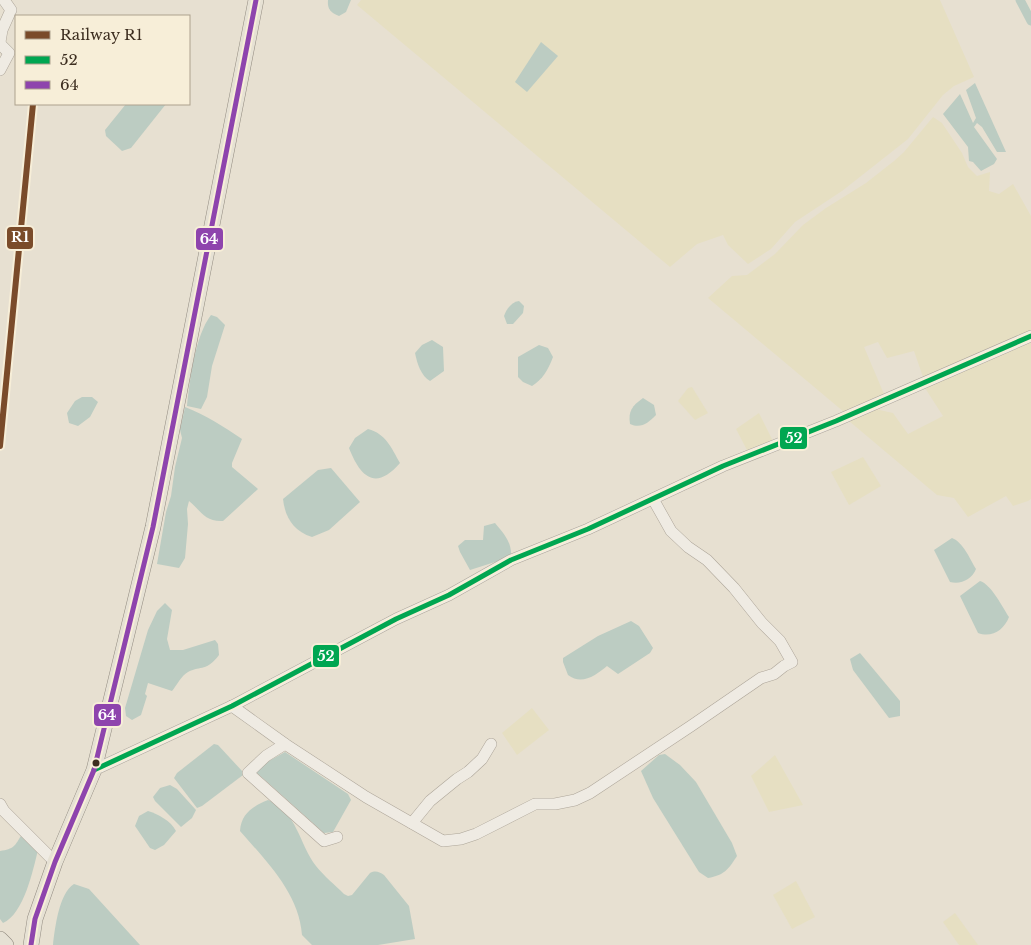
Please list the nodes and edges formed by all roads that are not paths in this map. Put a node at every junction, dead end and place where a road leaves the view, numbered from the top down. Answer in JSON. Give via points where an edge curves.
{"nodes":[{"id":1,"x":4,"y":0,"type":"edge"},
{"id":2,"x":256,"y":0,"type":"edge"},
{"id":3,"x":0,"y":43,"type":"edge"},
{"id":4,"x":0,"y":70,"type":"edge"},
{"id":5,"x":1031,"y":336,"type":"edge"},
{"id":6,"x":653,"y":499,"type":"junction"},
{"id":7,"x":232,"y":706,"type":"junction"},
{"id":8,"x":285,"y":744,"type":"junction"},
{"id":9,"x":491,"y":744,"type":"dead end"},
{"id":10,"x":94,"y":770,"type":"junction"},
{"id":11,"x":0,"y":804,"type":"edge"},
{"id":12,"x":412,"y":823,"type":"junction"},
{"id":13,"x":337,"y":837,"type":"dead end"},
{"id":14,"x":55,"y":862,"type":"junction"},
{"id":15,"x":0,"y":939,"type":"edge"},
{"id":16,"x":6,"y":945,"type":"edge"},
{"id":17,"x":31,"y":945,"type":"edge"}],
"edges":[{"from":1,"to":3,"type":"street","via":[[11,10]]},
{"from":2,"to":10,"type":"main road","via":[[153,527]]},
{"from":3,"to":4,"type":"street","via":[[9,53]]},
{"from":5,"to":6,"type":"street","via":[[723,466]]},
{"from":6,"to":7,"type":"street","via":[[511,560]]},
{"from":6,"to":12,"type":"street","via":[[671,531],[707,560],[734,588],[780,641],[792,662],[761,678],[574,800],[535,804],[461,839],[443,841]]},
{"from":7,"to":8,"type":"street"},
{"from":7,"to":10,"type":"street"},
{"from":8,"to":12,"type":"street"},
{"from":8,"to":13,"type":"street","via":[[248,773],[324,841]]},
{"from":9,"to":12,"type":"street","via":[[482,759],[430,801]]},
{"from":10,"to":14,"type":"main road"},
{"from":11,"to":14,"type":"street"},
{"from":14,"to":17,"type":"main road","via":[[35,919]]},
{"from":15,"to":16,"type":"main road"}]}
